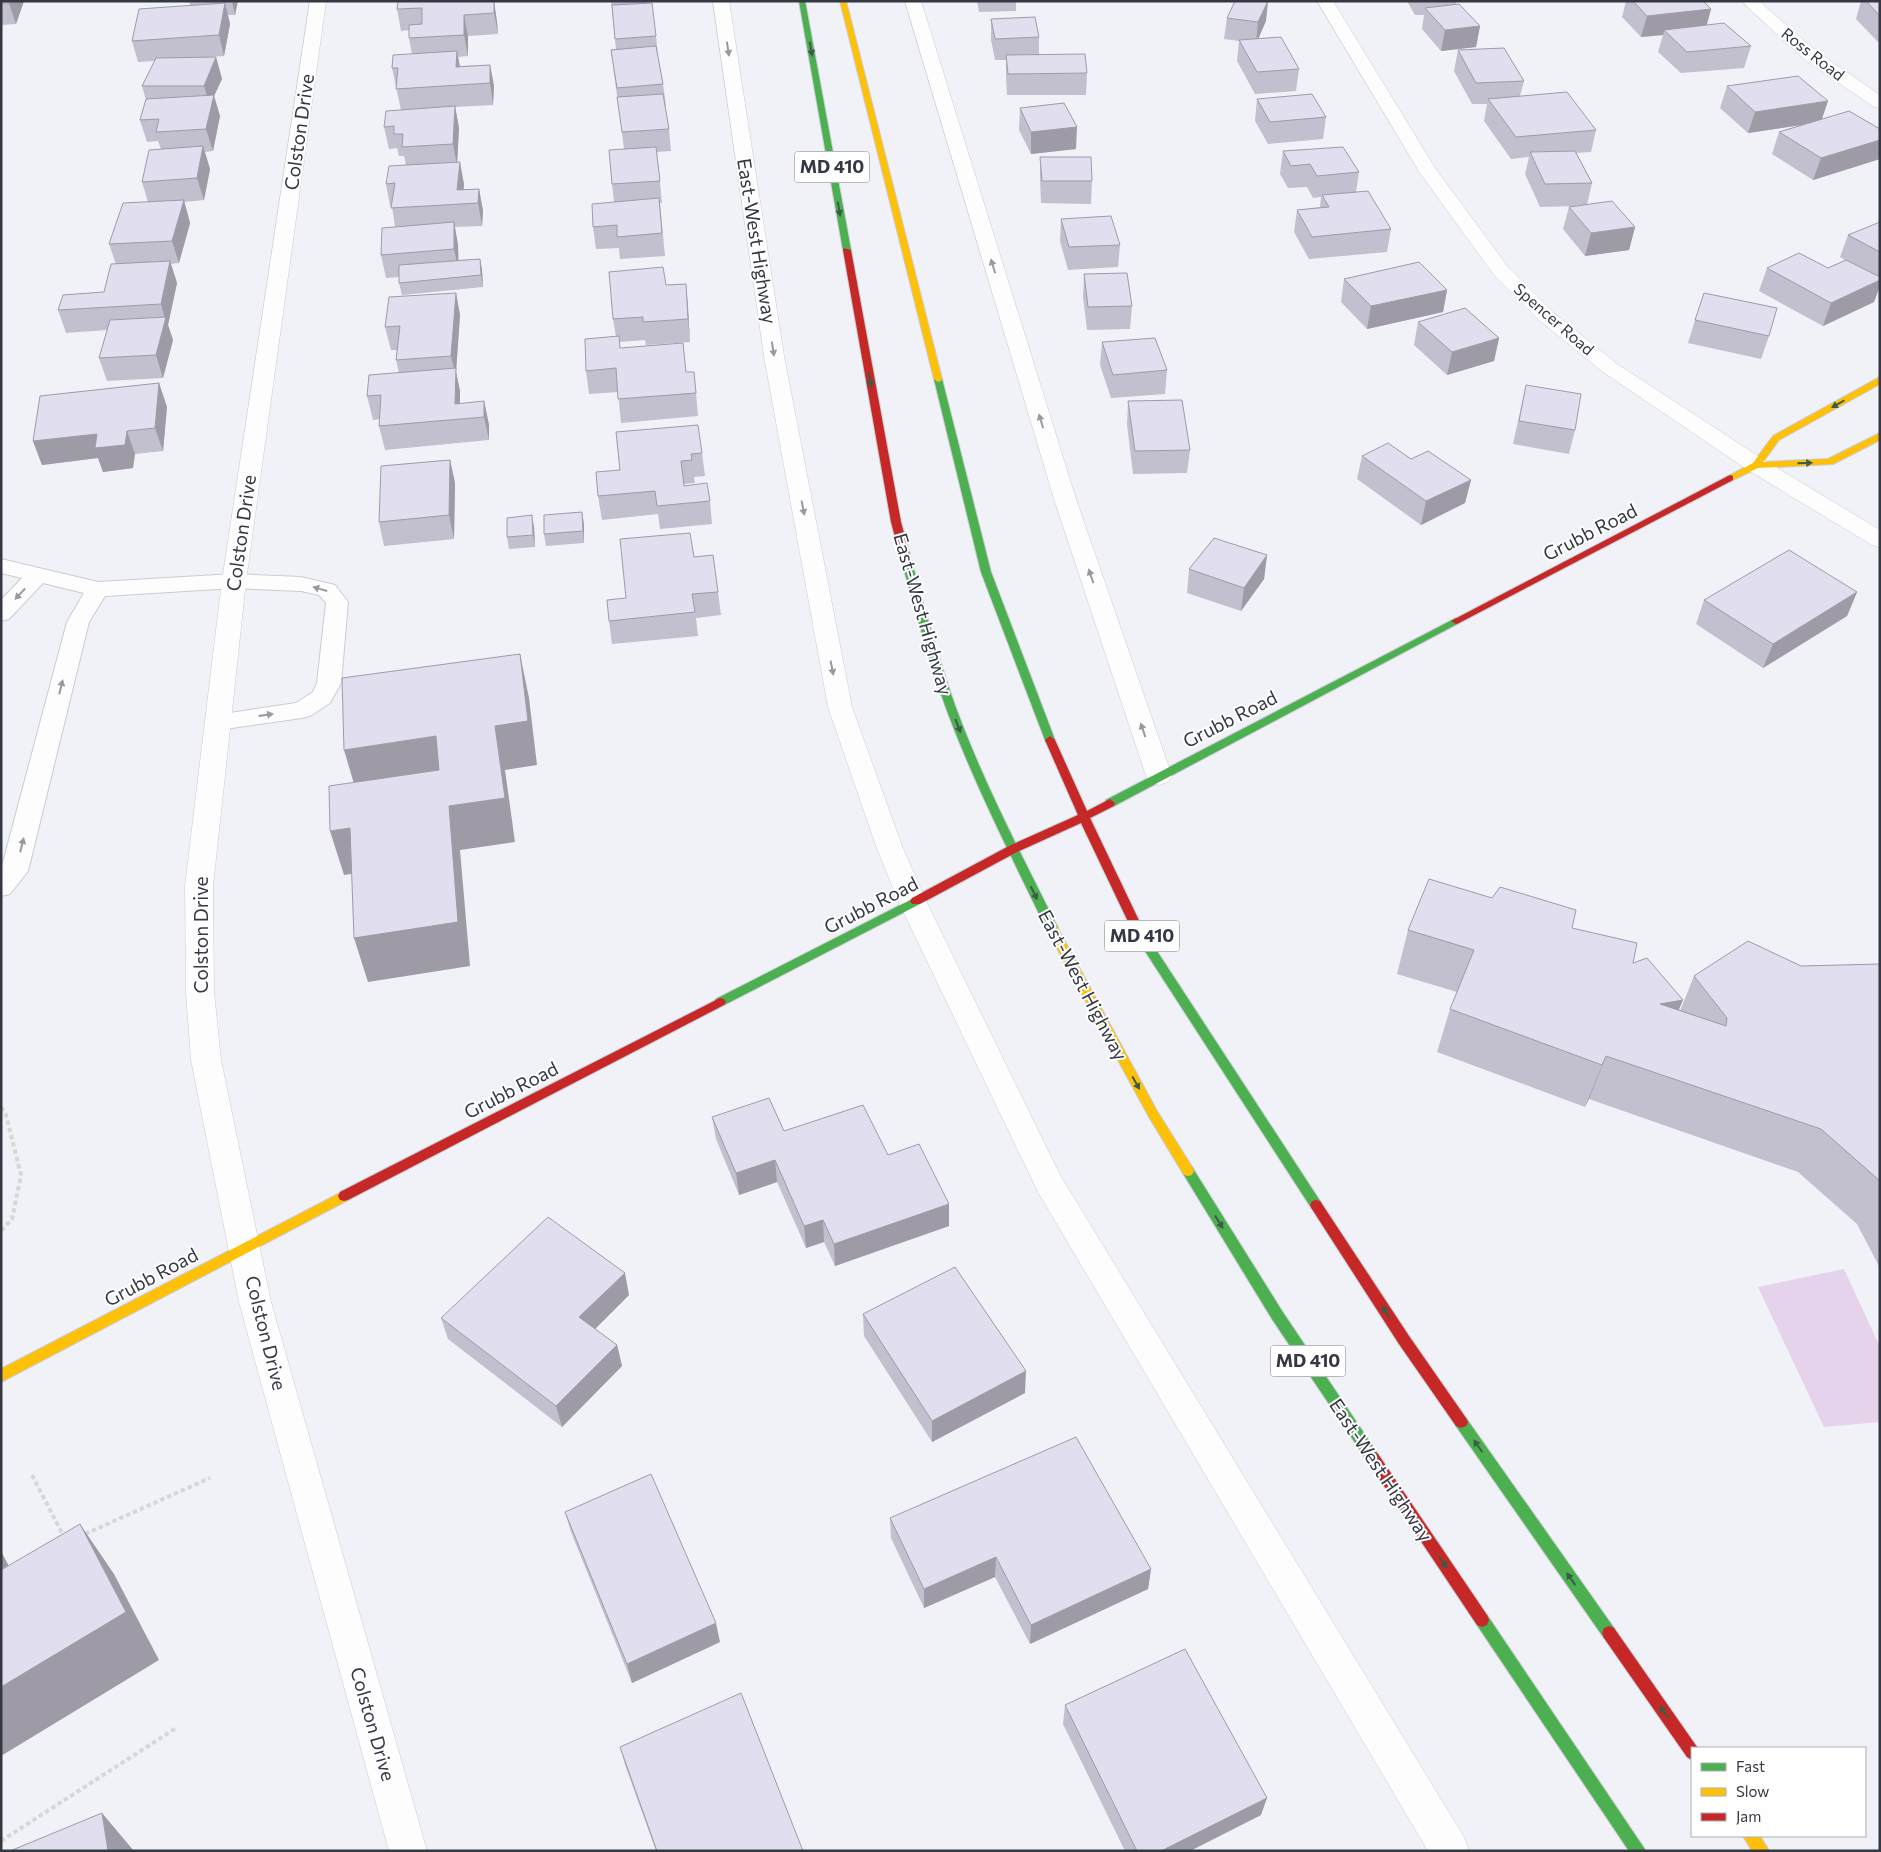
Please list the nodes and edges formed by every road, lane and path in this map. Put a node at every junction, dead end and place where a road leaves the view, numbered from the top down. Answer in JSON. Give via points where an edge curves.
{"nodes":[{"id":1,"x":318,"y":1,"type":"edge"},
{"id":2,"x":720,"y":1,"type":"edge"},
{"id":3,"x":802,"y":1,"type":"edge"},
{"id":4,"x":843,"y":1,"type":"edge"},
{"id":5,"x":912,"y":1,"type":"edge"},
{"id":6,"x":1325,"y":1,"type":"edge"},
{"id":7,"x":1749,"y":1,"type":"edge"},
{"id":8,"x":1880,"y":103,"type":"edge"},
{"id":9,"x":1880,"y":380,"type":"edge"},
{"id":10,"x":1880,"y":436,"type":"edge"},
{"id":11,"x":1756,"y":465,"type":"junction"},
{"id":12,"x":1880,"y":540,"type":"edge"},
{"id":13,"x":1,"y":566,"type":"edge"},
{"id":14,"x":38,"y":575,"type":"junction"},
{"id":15,"x":234,"y":581,"type":"junction"},
{"id":16,"x":98,"y":589,"type":"junction"},
{"id":17,"x":1,"y":614,"type":"edge"},
{"id":18,"x":218,"y":722,"type":"junction"},
{"id":19,"x":1159,"y":776,"type":"junction"},
{"id":20,"x":1084,"y":817,"type":"junction"},
{"id":21,"x":1013,"y":849,"type":"junction"},
{"id":22,"x":1,"y":888,"type":"edge"},
{"id":23,"x":913,"y":903,"type":"junction"},
{"id":24,"x":1,"y":1107,"type":"edge"},
{"id":25,"x":1,"y":1231,"type":"edge"},
{"id":26,"x":244,"y":1247,"type":"junction"},
{"id":27,"x":1,"y":1376,"type":"edge"},
{"id":28,"x":32,"y":1475,"type":"dead end"},
{"id":29,"x":210,"y":1478,"type":"dead end"},
{"id":30,"x":76,"y":1538,"type":"edge"},
{"id":31,"x":67,"y":1542,"type":"edge"},
{"id":32,"x":176,"y":1728,"type":"dead end"},
{"id":33,"x":1691,"y":1751,"type":"edge"},
{"id":34,"x":1752,"y":1837,"type":"edge"},
{"id":35,"x":1,"y":1840,"type":"edge"},
{"id":36,"x":408,"y":1851,"type":"edge"},
{"id":37,"x":1450,"y":1851,"type":"edge"},
{"id":38,"x":1638,"y":1851,"type":"edge"},
{"id":39,"x":1761,"y":1851,"type":"edge"}],
"edges":[{"from":1,"to":15,"type":"street","name":"Colston Drive"},
{"from":2,"to":23,"type":"street","name":"East-West Highway","one_way":true,"via":[[774,356],[840,706],[889,846]]},
{"from":3,"to":21,"type":"main road","name":"East-West Highway","number":"MD 410","one_way":true,"via":[[896,522],[937,668],[959,729]]},
{"from":4,"to":20,"type":"main road","number":"MD 410","via":[[986,572],[1038,710]]},
{"from":19,"to":5,"type":"street","one_way":true,"via":[[1065,499]]},
{"from":6,"to":11,"type":"street","name":"Spencer Road","via":[[1427,169],[1501,271],[1546,316],[1610,368]]},
{"from":7,"to":8,"type":"street","name":"Ross Road","via":[[1810,55]]},
{"from":9,"to":11,"type":"main road","name":"Grubb Road","one_way":true,"via":[[1776,438]]},
{"from":11,"to":10,"type":"main road","name":"Grubb Road","one_way":true,"via":[[1830,462]]},
{"from":11,"to":12,"type":"street","name":"Spencer Road"},
{"from":11,"to":19,"type":"main road","name":"Grubb Road"},
{"from":13,"to":14,"type":"lane"},
{"from":14,"to":16,"type":"lane"},
{"from":14,"to":17,"type":"lane","one_way":true},
{"from":15,"to":16,"type":"lane"},
{"from":15,"to":18,"type":"street","name":"Colston Drive"},
{"from":18,"to":15,"type":"lane","one_way":true,"via":[[302,710],[322,697],[329,683],[336,602],[327,590],[301,584]]},
{"from":22,"to":16,"type":"lane","one_way":true,"via":[[16,871],[78,622]]},
{"from":18,"to":26,"type":"street","name":"Colston Drive","via":[[200,886],[200,992],[206,1060]]},
{"from":19,"to":20,"type":"main road","name":"Grubb Road"},
{"from":20,"to":21,"type":"main road","name":"Grubb Road"},
{"from":33,"to":20,"type":"main road","number":"MD 410","one_way":true,"via":[[1398,1332],[1139,932]]},
{"from":21,"to":23,"type":"main road","name":"Grubb Road"},
{"from":21,"to":38,"type":"main road","name":"East-West Highway","number":"MD 410","one_way":true,"via":[[1063,952],[1153,1114],[1277,1315]]},
{"from":23,"to":26,"type":"main road","name":"Grubb Road"},
{"from":23,"to":37,"type":"street","name":"East-West Highway","via":[[1049,1184]]},
{"from":24,"to":25,"type":"path","via":[[6,1115],[21,1175],[12,1219]]},
{"from":26,"to":27,"type":"main road","name":"Grubb Road"},
{"from":26,"to":36,"type":"street","name":"Colston Drive","via":[[255,1302]]},
{"from":28,"to":31,"type":"path"},
{"from":29,"to":30,"type":"path"},
{"from":32,"to":35,"type":"path"},
{"from":34,"to":39,"type":"main road"}]}
